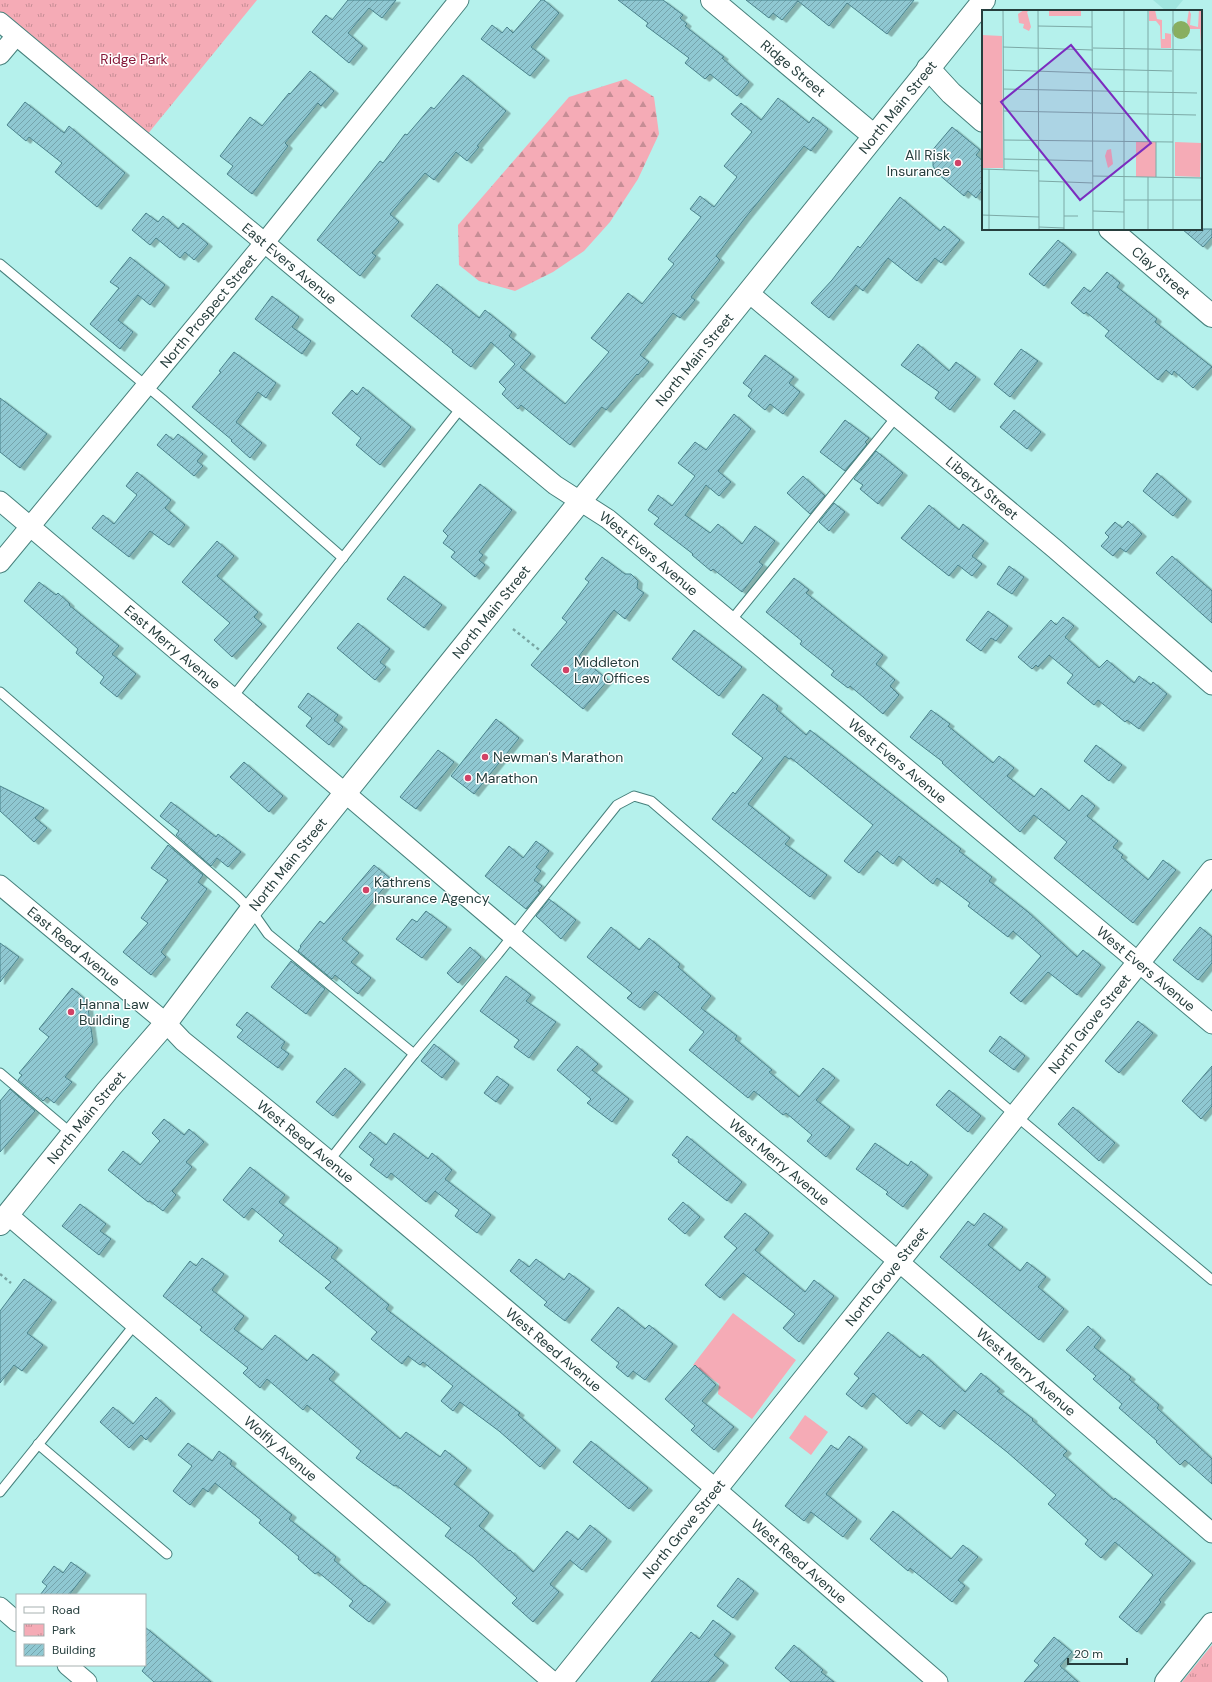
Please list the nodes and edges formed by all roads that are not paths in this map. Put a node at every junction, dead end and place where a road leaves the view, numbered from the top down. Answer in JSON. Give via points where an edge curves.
{"nodes":[{"id":1,"x":459,"y":0,"type":"edge"},
{"id":2,"x":712,"y":0,"type":"edge"},
{"id":3,"x":984,"y":0,"type":"edge"},
{"id":4,"x":0,"y":22,"type":"edge"},
{"id":5,"x":16,"y":36,"type":"junction"},
{"id":6,"x":0,"y":55,"type":"edge"},
{"id":7,"x":928,"y":68,"type":"junction"},
{"id":8,"x":982,"y":120,"type":"edge"},
{"id":9,"x":874,"y":136,"type":"junction"},
{"id":10,"x":1111,"y":230,"type":"edge"},
{"id":11,"x":265,"y":242,"type":"junction"},
{"id":12,"x":0,"y":264,"type":"edge"},
{"id":13,"x":749,"y":293,"type":"junction"},
{"id":14,"x":1212,"y":316,"type":"edge"},
{"id":15,"x":146,"y":385,"type":"junction"},
{"id":16,"x":461,"y":408,"type":"junction"},
{"id":17,"x":898,"y":416,"type":"junction"},
{"id":18,"x":0,"y":501,"type":"edge"},
{"id":19,"x":580,"y":502,"type":"junction"},
{"id":20,"x":30,"y":526,"type":"junction"},
{"id":21,"x":343,"y":558,"type":"junction"},
{"id":22,"x":0,"y":563,"type":"edge"},
{"id":23,"x":730,"y":622,"type":"junction"},
{"id":24,"x":1212,"y":685,"type":"edge"},
{"id":25,"x":0,"y":692,"type":"edge"},
{"id":26,"x":232,"y":698,"type":"junction"},
{"id":27,"x":345,"y":793,"type":"junction"},
{"id":28,"x":1212,"y":871,"type":"edge"},
{"id":29,"x":0,"y":885,"type":"edge"},
{"id":30,"x":251,"y":910,"type":"junction"},
{"id":31,"x":512,"y":936,"type":"junction"},
{"id":32,"x":1138,"y":962,"type":"junction"},
{"id":33,"x":166,"y":1023,"type":"junction"},
{"id":34,"x":1212,"y":1024,"type":"edge"},
{"id":35,"x":414,"y":1054,"type":"junction"},
{"id":36,"x":0,"y":1073,"type":"edge"},
{"id":37,"x":1015,"y":1115,"type":"junction"},
{"id":38,"x":72,"y":1134,"type":"junction"},
{"id":39,"x":329,"y":1161,"type":"junction"},
{"id":40,"x":4,"y":1219,"type":"edge"},
{"id":41,"x":898,"y":1261,"type":"junction"},
{"id":42,"x":1212,"y":1280,"type":"edge"},
{"id":43,"x":136,"y":1323,"type":"junction"},
{"id":44,"x":38,"y":1444,"type":"junction"},
{"id":45,"x":716,"y":1489,"type":"junction"},
{"id":46,"x":0,"y":1492,"type":"edge"},
{"id":47,"x":1212,"y":1533,"type":"edge"},
{"id":48,"x":167,"y":1554,"type":"dead end"},
{"id":49,"x":0,"y":1607,"type":"edge"},
{"id":50,"x":16,"y":1621,"type":"edge"},
{"id":51,"x":1212,"y":1624,"type":"edge"},
{"id":52,"x":68,"y":1666,"type":"edge"},
{"id":53,"x":87,"y":1682,"type":"edge"},
{"id":54,"x":553,"y":1682,"type":"edge"},
{"id":55,"x":561,"y":1682,"type":"edge"},
{"id":56,"x":938,"y":1682,"type":"edge"},
{"id":57,"x":1166,"y":1682,"type":"edge"}],
"edges":[{"from":1,"to":11,"type":"street","name":"North Prospect Street"},
{"from":2,"to":9,"type":"main road","name":"Ridge Street"},
{"from":3,"to":7,"type":"main road","name":"North Main Street"},
{"from":4,"to":5,"type":"street","name":"East Evers Avenue"},
{"from":5,"to":6,"type":"street"},
{"from":5,"to":11,"type":"street","name":"East Evers Avenue"},
{"from":7,"to":8,"type":"main road","via":[[951,94]]},
{"from":7,"to":9,"type":"main road","name":"North Main Street"},
{"from":9,"to":13,"type":"main road","name":"North Main Street"},
{"from":10,"to":14,"type":"main road","name":"Clay Street"},
{"from":11,"to":15,"type":"street","name":"North Prospect Street"},
{"from":11,"to":16,"type":"street","name":"East Evers Avenue"},
{"from":12,"to":15,"type":"lane"},
{"from":13,"to":17,"type":"street","name":"Liberty Street"},
{"from":13,"to":19,"type":"main road","name":"North Main Street"},
{"from":15,"to":20,"type":"street","name":"North Prospect Street"},
{"from":15,"to":21,"type":"lane"},
{"from":16,"to":19,"type":"street","name":"East Evers Avenue","via":[[555,485]]},
{"from":16,"to":21,"type":"lane"},
{"from":17,"to":23,"type":"lane"},
{"from":17,"to":24,"type":"street","name":"Liberty Street"},
{"from":18,"to":20,"type":"street","name":"East Merry Avenue"},
{"from":19,"to":23,"type":"street","name":"West Evers Avenue","via":[[604,516]]},
{"from":19,"to":27,"type":"main road","name":"North Main Street"},
{"from":20,"to":22,"type":"street","name":"North Prospect Street"},
{"from":20,"to":26,"type":"street","name":"East Merry Avenue"},
{"from":21,"to":26,"type":"lane"},
{"from":23,"to":32,"type":"street","name":"West Evers Avenue"},
{"from":25,"to":30,"type":"lane"},
{"from":26,"to":27,"type":"street","name":"East Merry Avenue"},
{"from":27,"to":30,"type":"main road","name":"North Main Street"},
{"from":27,"to":31,"type":"street","name":"West Merry Avenue"},
{"from":28,"to":32,"type":"main road","name":"North Grove Street"},
{"from":29,"to":33,"type":"street","name":"East Reed Avenue"},
{"from":30,"to":33,"type":"main road","name":"North Main Street"},
{"from":30,"to":35,"type":"lane","via":[[268,934]]},
{"from":31,"to":35,"type":"lane"},
{"from":31,"to":37,"type":"lane","via":[[617,805],[634,796],[651,801]]},
{"from":31,"to":41,"type":"street","name":"West Merry Avenue"},
{"from":32,"to":34,"type":"street","name":"West Evers Avenue"},
{"from":32,"to":37,"type":"main road","name":"North Grove Street"},
{"from":33,"to":38,"type":"main road","name":"North Main Street"},
{"from":33,"to":39,"type":"street","name":"West Reed Avenue","via":[[184,1041]]},
{"from":35,"to":39,"type":"lane"},
{"from":36,"to":38,"type":"lane"},
{"from":37,"to":41,"type":"main road","name":"North Grove Street"},
{"from":37,"to":42,"type":"lane"},
{"from":38,"to":40,"type":"main road","name":"North Main Street"},
{"from":39,"to":45,"type":"street","name":"West Reed Avenue"},
{"from":40,"to":43,"type":"street","name":"Wolfly Avenue"},
{"from":41,"to":45,"type":"main road","name":"North Grove Street"},
{"from":41,"to":47,"type":"street","name":"West Merry Avenue"},
{"from":43,"to":44,"type":"lane"},
{"from":43,"to":54,"type":"street","name":"Wolfly Avenue"},
{"from":44,"to":46,"type":"lane"},
{"from":44,"to":48,"type":"lane"},
{"from":45,"to":55,"type":"main road","name":"North Grove Street"},
{"from":45,"to":56,"type":"street","name":"West Reed Avenue"},
{"from":49,"to":50,"type":"street"},
{"from":51,"to":57,"type":"main road"},
{"from":52,"to":53,"type":"street"}]}
